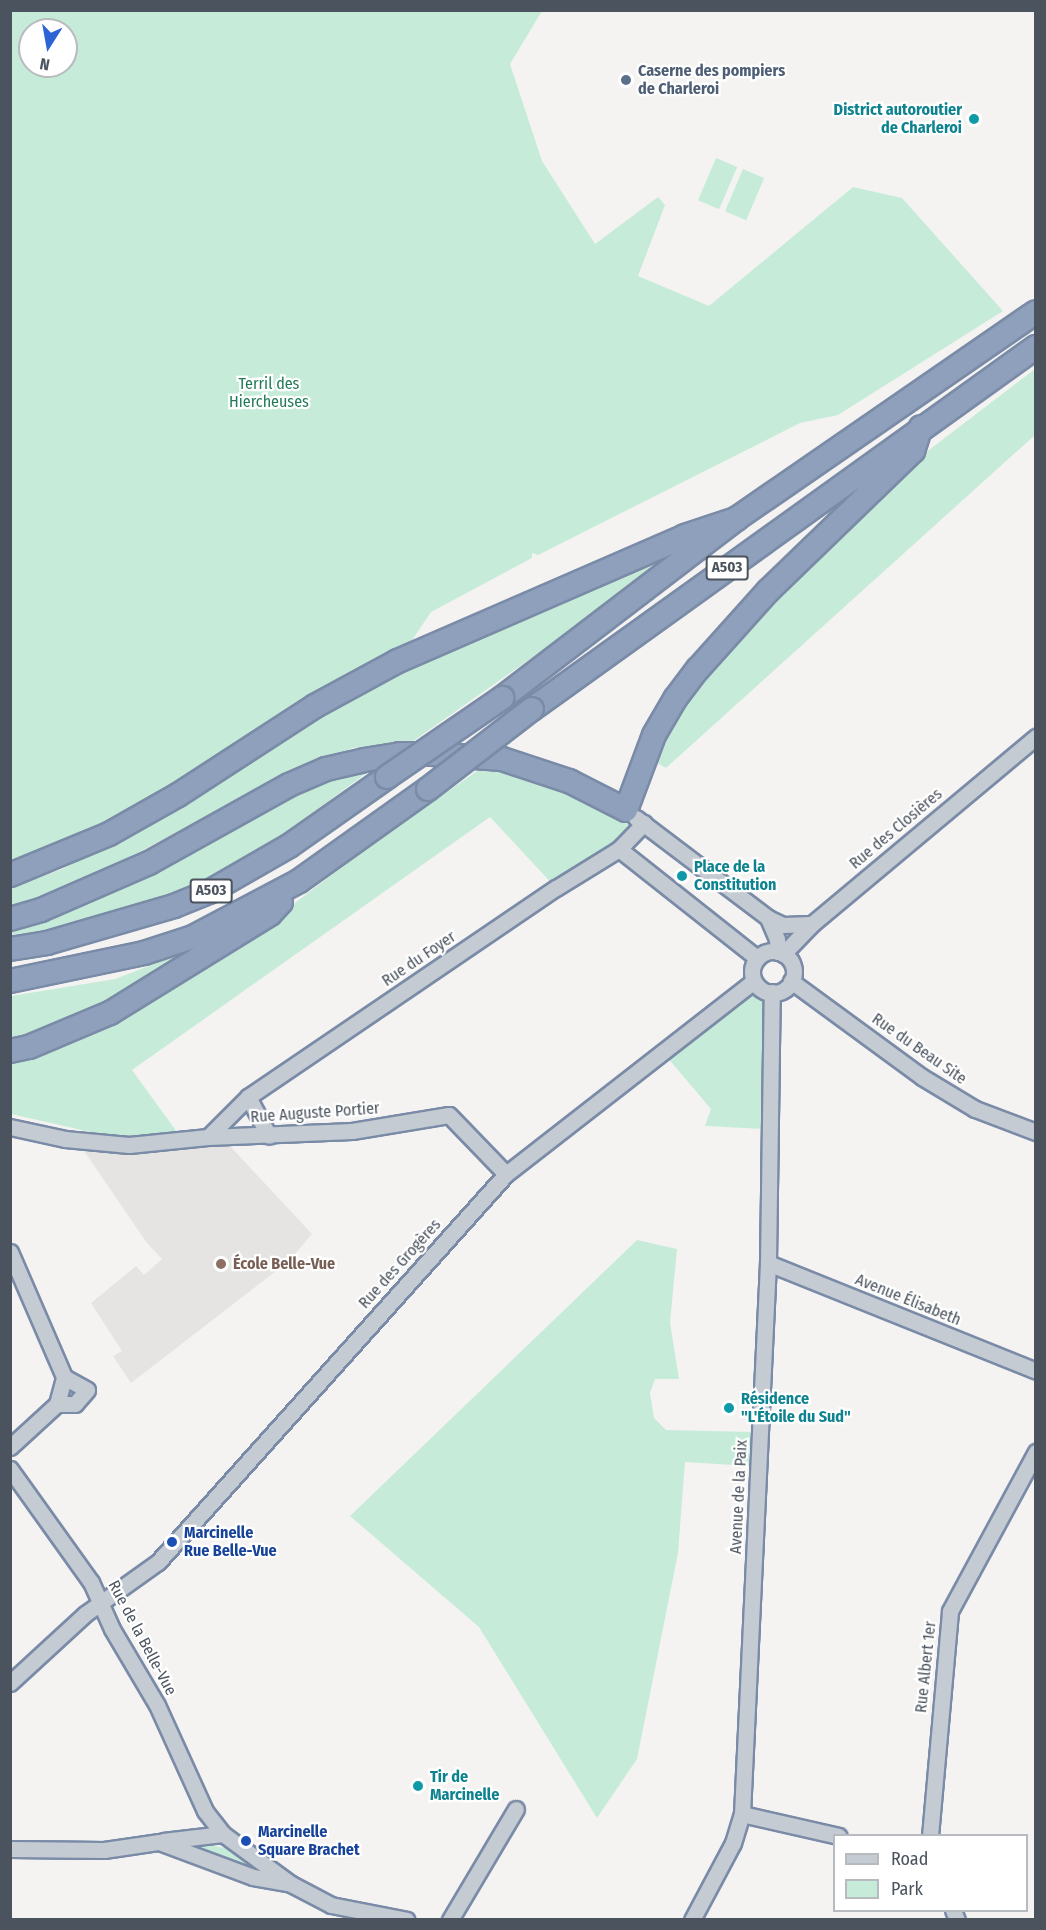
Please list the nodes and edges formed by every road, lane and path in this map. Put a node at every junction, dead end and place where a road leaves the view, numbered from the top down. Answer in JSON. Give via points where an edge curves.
{"nodes":[{"id":1,"x":1035,"y":312,"type":"edge"},
{"id":2,"x":1035,"y":347,"type":"edge"},
{"id":3,"x":921,"y":427,"type":"junction"},
{"id":4,"x":735,"y":519,"type":"junction"},
{"id":5,"x":1035,"y":737,"type":"edge"},
{"id":6,"x":635,"y":816,"type":"junction"},
{"id":7,"x":619,"y":849,"type":"junction"},
{"id":8,"x":10,"y":875,"type":"edge"},
{"id":9,"x":300,"y":881,"type":"junction"},
{"id":10,"x":768,"y":918,"type":"junction"},
{"id":11,"x":10,"y":919,"type":"edge"},
{"id":12,"x":812,"y":924,"type":"junction"},
{"id":13,"x":10,"y":949,"type":"edge"},
{"id":14,"x":781,"y":953,"type":"junction"},
{"id":15,"x":757,"y":958,"type":"junction"},
{"id":16,"x":10,"y":981,"type":"edge"},
{"id":17,"x":754,"y":981,"type":"junction"},
{"id":18,"x":791,"y":981,"type":"junction"},
{"id":19,"x":772,"y":992,"type":"junction"},
{"id":20,"x":10,"y":1051,"type":"edge"},
{"id":21,"x":248,"y":1097,"type":"junction"},
{"id":22,"x":10,"y":1127,"type":"edge"},
{"id":23,"x":1035,"y":1132,"type":"edge"},
{"id":24,"x":269,"y":1136,"type":"junction"},
{"id":25,"x":208,"y":1137,"type":"junction"},
{"id":26,"x":506,"y":1174,"type":"junction"},
{"id":27,"x":10,"y":1252,"type":"edge"},
{"id":28,"x":768,"y":1263,"type":"junction"},
{"id":29,"x":1035,"y":1371,"type":"edge"},
{"id":30,"x":64,"y":1377,"type":"junction"},
{"id":31,"x":57,"y":1404,"type":"junction"},
{"id":32,"x":10,"y":1447,"type":"edge"},
{"id":33,"x":1035,"y":1452,"type":"edge"},
{"id":34,"x":10,"y":1469,"type":"edge"},
{"id":35,"x":102,"y":1602,"type":"junction"},
{"id":36,"x":10,"y":1683,"type":"edge"},
{"id":37,"x":516,"y":1809,"type":"dead end"},
{"id":38,"x":742,"y":1814,"type":"junction"},
{"id":39,"x":223,"y":1834,"type":"junction"},
{"id":40,"x":930,"y":1834,"type":"edge"},
{"id":41,"x":833,"y":1835,"type":"edge"},
{"id":42,"x":159,"y":1842,"type":"junction"},
{"id":43,"x":10,"y":1849,"type":"edge"},
{"id":44,"x":291,"y":1884,"type":"junction"},
{"id":45,"x":342,"y":1915,"type":"edge"},
{"id":46,"x":407,"y":1920,"type":"edge"},
{"id":47,"x":450,"y":1920,"type":"edge"},
{"id":48,"x":692,"y":1920,"type":"edge"}],
"edges":[{"from":1,"to":4,"type":"highway","number":"A503"},
{"from":2,"to":3,"type":"highway","number":"A503"},
{"from":3,"to":6,"type":"highway","via":[[913,451],[768,591],[675,699],[654,735]]},
{"from":3,"to":9,"type":"highway","number":"A503","bridge":true},
{"from":4,"to":8,"type":"highway","via":[[685,536],[398,661],[315,706],[178,795],[109,834]]},
{"from":4,"to":13,"type":"highway","number":"A503","bridge":true,"via":[[502,698],[289,846],[209,892],[174,906],[47,943]]},
{"from":5,"to":12,"type":"street","name":"Rue des Closières"},
{"from":6,"to":7,"type":"street","name":"Rue du Foyer"},
{"from":6,"to":10,"type":"street"},
{"from":6,"to":11,"type":"highway","via":[[569,781],[502,759],[400,754],[326,769],[289,785],[149,863],[41,910]]},
{"from":7,"to":15,"type":"street"},
{"from":7,"to":21,"type":"street","name":"Rue du Foyer"},
{"from":9,"to":16,"type":"highway","number":"A503","via":[[193,937],[144,953]]},
{"from":9,"to":20,"type":"highway","via":[[270,914],[110,1013],[29,1047]]},
{"from":10,"to":12,"type":"street","via":[[783,925]]},
{"from":10,"to":14,"type":"street"},
{"from":12,"to":14,"type":"street","name":"Rue des Closières"},
{"from":14,"to":15,"type":"street","via":[[766,952]]},
{"from":14,"to":18,"type":"street","via":[[793,966]]},
{"from":15,"to":17,"type":"street","via":[[752,971]]},
{"from":17,"to":19,"type":"street"},
{"from":17,"to":26,"type":"street","name":"Rue des Grogères"},
{"from":18,"to":19,"type":"street","via":[[783,990]]},
{"from":18,"to":23,"type":"street","name":"Rue du Beau Site","via":[[922,1077],[975,1109]]},
{"from":19,"to":28,"type":"street","name":"Avenue de la Paix"},
{"from":21,"to":24,"type":"street"},
{"from":21,"to":25,"type":"street","name":"Rue du Foyer"},
{"from":22,"to":25,"type":"street","name":"Rue Auguste Portier","via":[[65,1139],[129,1145]]},
{"from":24,"to":25,"type":"street","name":"Rue Auguste Portier"},
{"from":24,"to":26,"type":"street","name":"Rue Auguste Portier","via":[[352,1131],[449,1115]]},
{"from":26,"to":35,"type":"street","name":"Rue des Grogères","via":[[158,1563]]},
{"from":27,"to":30,"type":"street"},
{"from":28,"to":29,"type":"street","name":"Avenue Élisabeth"},
{"from":28,"to":38,"type":"street","name":"Avenue de la Paix"},
{"from":30,"to":31,"type":"street"},
{"from":30,"to":31,"type":"street","via":[[87,1390],[75,1404]]},
{"from":31,"to":32,"type":"street"},
{"from":33,"to":40,"type":"street","name":"Rue Albert 1er","via":[[950,1611]]},
{"from":34,"to":35,"type":"street","name":"Rue de la Belle-Vue"},
{"from":35,"to":36,"type":"street","name":"Rue des Grogères"},
{"from":35,"to":39,"type":"street","name":"Rue de la Belle-Vue","via":[[112,1629],[157,1705],[205,1811]]},
{"from":37,"to":47,"type":"street"},
{"from":38,"to":41,"type":"street"},
{"from":38,"to":48,"type":"street","name":"Avenue de la Paix","via":[[733,1843]]},
{"from":39,"to":42,"type":"street"},
{"from":39,"to":44,"type":"street","name":"Rue de la Belle-Vue"},
{"from":42,"to":43,"type":"street","via":[[104,1850]]},
{"from":42,"to":44,"type":"street","via":[[253,1876]]},
{"from":44,"to":45,"type":"street"},
{"from":45,"to":46,"type":"street"}]}
